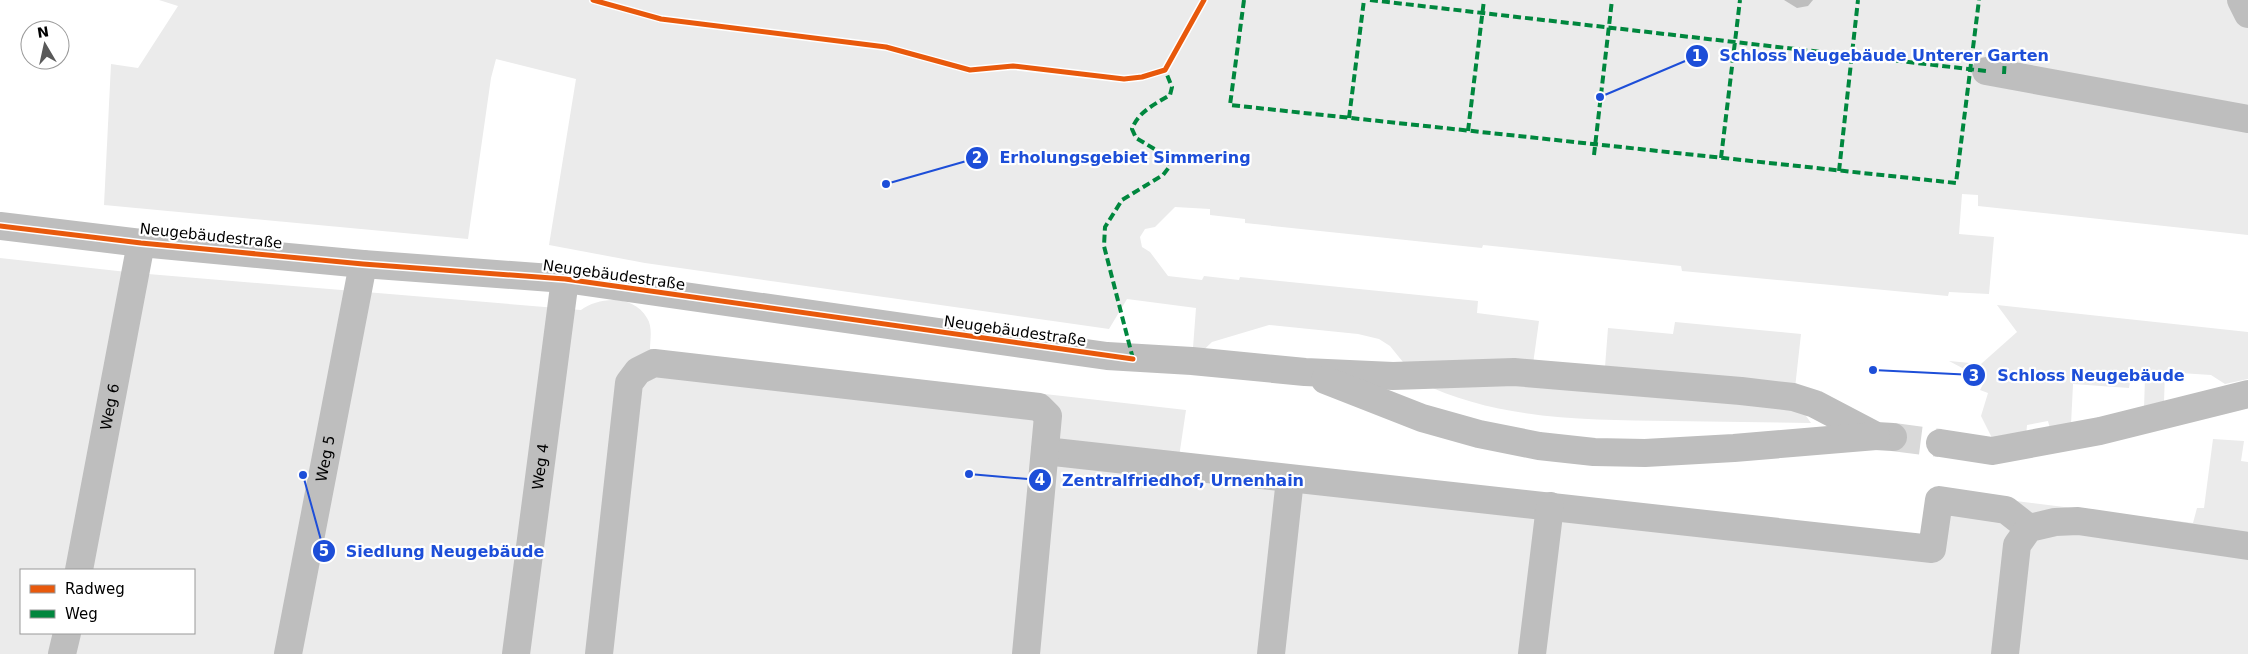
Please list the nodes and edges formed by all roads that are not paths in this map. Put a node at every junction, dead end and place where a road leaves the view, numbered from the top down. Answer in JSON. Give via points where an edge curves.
{"nodes":[{"id":1,"x":2241,"y":0,"type":"edge"},
{"id":2,"x":2248,"y":14,"type":"edge"},
{"id":3,"x":1986,"y":71,"type":"dead end"},
{"id":4,"x":2248,"y":118,"type":"edge"},
{"id":5,"x":0,"y":226,"type":"edge"},
{"id":6,"x":142,"y":242,"type":"junction"},
{"id":7,"x":363,"y":264,"type":"junction"},
{"id":8,"x":564,"y":279,"type":"junction"},
{"id":9,"x":1305,"y":372,"type":"junction"},
{"id":10,"x":2248,"y":394,"type":"edge"},
{"id":11,"x":1940,"y":443,"type":"tunnel mouth"},
{"id":12,"x":1046,"y":451,"type":"junction"},
{"id":13,"x":1290,"y":480,"type":"junction"},
{"id":14,"x":1550,"y":506,"type":"junction"},
{"id":15,"x":2030,"y":528,"type":"junction"},
{"id":16,"x":2248,"y":546,"type":"edge"},
{"id":17,"x":78,"y":569,"type":"edge"},
{"id":18,"x":66,"y":634,"type":"edge"},
{"id":19,"x":62,"y":654,"type":"edge"},
{"id":20,"x":288,"y":654,"type":"edge"},
{"id":21,"x":516,"y":654,"type":"edge"},
{"id":22,"x":599,"y":654,"type":"edge"},
{"id":23,"x":1026,"y":654,"type":"edge"},
{"id":24,"x":1270,"y":654,"type":"edge"},
{"id":25,"x":1532,"y":654,"type":"edge"},
{"id":26,"x":2005,"y":654,"type":"edge"}],
"edges":[{"from":1,"to":2,"type":"street"},
{"from":3,"to":4,"type":"street"},
{"from":5,"to":6,"type":"street","name":"Neugebäudestraße"},
{"from":6,"to":7,"type":"street","name":"Neugebäudestraße"},
{"from":6,"to":17,"type":"street","name":"Weg 6"},
{"from":7,"to":8,"type":"street","name":"Neugebäudestraße"},
{"from":7,"to":20,"type":"street","name":"Weg 5"},
{"from":8,"to":9,"type":"street","name":"Neugebäudestraße","via":[[1133,359]]},
{"from":8,"to":21,"type":"street","name":"Weg 4"},
{"from":9,"to":9,"type":"street","via":[[1408,376],[1514,372],[1742,391],[1792,397],[1815,404],[1884,437],[1665,452],[1585,451],[1538,446],[1422,418]]},
{"from":10,"to":11,"type":"street","via":[[2100,431],[1992,451]]},
{"from":12,"to":13,"type":"street"},
{"from":12,"to":22,"type":"street","via":[[1048,416],[1039,407],[654,363],[638,372],[629,383]]},
{"from":12,"to":23,"type":"street"},
{"from":13,"to":14,"type":"street"},
{"from":13,"to":24,"type":"street"},
{"from":14,"to":15,"type":"street","via":[[1932,549],[1939,500],[2006,510]]},
{"from":14,"to":25,"type":"street"},
{"from":15,"to":16,"type":"street","via":[[2078,521]]},
{"from":15,"to":26,"type":"street","via":[[2017,546]]},
{"from":18,"to":19,"type":"street"}]}
